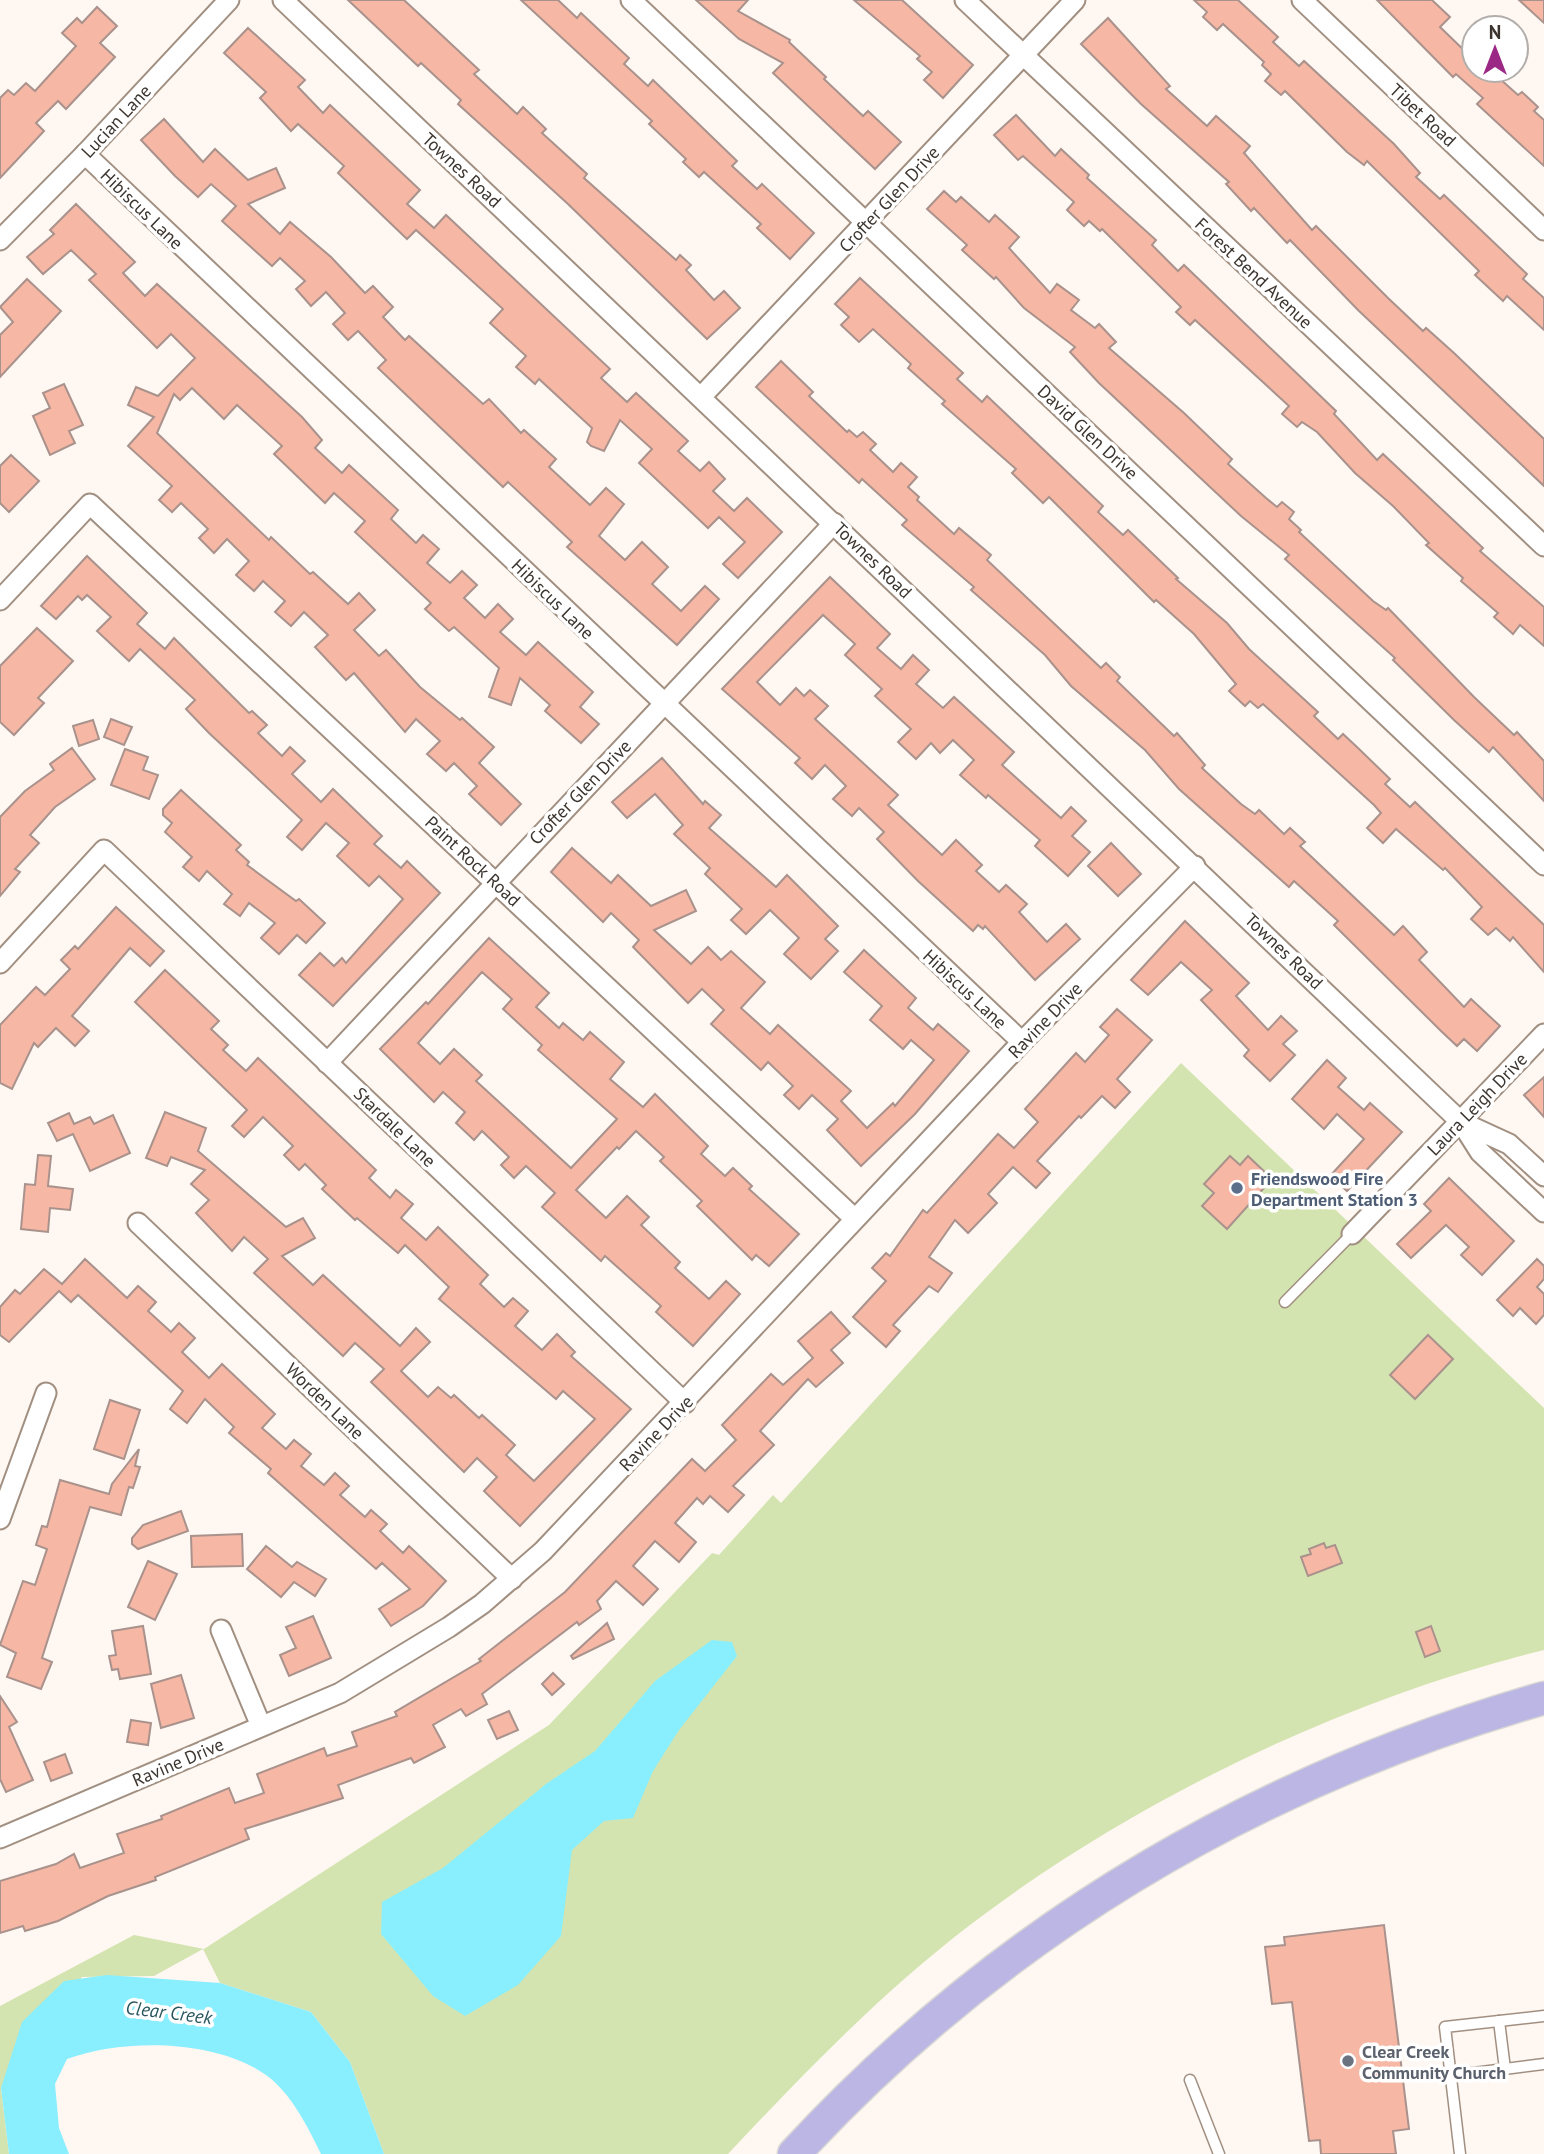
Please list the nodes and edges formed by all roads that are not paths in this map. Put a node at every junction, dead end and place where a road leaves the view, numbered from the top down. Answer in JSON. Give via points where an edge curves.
{"nodes":[{"id":1,"x":229,"y":0,"type":"edge"},
{"id":2,"x":283,"y":0,"type":"edge"},
{"id":3,"x":631,"y":0,"type":"edge"},
{"id":4,"x":965,"y":0,"type":"edge"},
{"id":5,"x":1075,"y":0,"type":"edge"},
{"id":6,"x":1302,"y":0,"type":"edge"},
{"id":7,"x":1023,"y":55,"type":"junction"},
{"id":8,"x":85,"y":155,"type":"junction"},
{"id":9,"x":868,"y":223,"type":"junction"},
{"id":10,"x":1544,"y":230,"type":"edge"},
{"id":11,"x":0,"y":240,"type":"edge"},
{"id":12,"x":701,"y":397,"type":"junction"},
{"id":13,"x":834,"y":523,"type":"junction"},
{"id":14,"x":1544,"y":547,"type":"edge"},
{"id":15,"x":0,"y":600,"type":"edge"},
{"id":16,"x":664,"y":705,"type":"junction"},
{"id":17,"x":1544,"y":864,"type":"edge"},
{"id":18,"x":1195,"y":866,"type":"junction"},
{"id":19,"x":494,"y":881,"type":"junction"},
{"id":20,"x":0,"y":963,"type":"edge"},
{"id":21,"x":1544,"y":1034,"type":"edge"},
{"id":22,"x":1023,"y":1042,"type":"junction"},
{"id":23,"x":327,"y":1063,"type":"junction"},
{"id":24,"x":1461,"y":1122,"type":"junction"},
{"id":25,"x":1544,"y":1176,"type":"edge"},
{"id":26,"x":1544,"y":1212,"type":"edge"},
{"id":27,"x":855,"y":1219,"type":"junction"},
{"id":28,"x":138,"y":1223,"type":"dead end"},
{"id":29,"x":1352,"y":1234,"type":"joint"},
{"id":30,"x":1285,"y":1301,"type":"dead end"},
{"id":31,"x":46,"y":1393,"type":"dead end"},
{"id":32,"x":685,"y":1403,"type":"junction"},
{"id":33,"x":0,"y":1519,"type":"edge"},
{"id":34,"x":512,"y":1578,"type":"junction"},
{"id":35,"x":221,"y":1630,"type":"dead end"},
{"id":36,"x":1544,"y":1698,"type":"edge"},
{"id":37,"x":261,"y":1726,"type":"junction"},
{"id":38,"x":0,"y":1838,"type":"edge"},
{"id":39,"x":1544,"y":2016,"type":"edge"},
{"id":40,"x":1499,"y":2021,"type":"junction"},
{"id":41,"x":1544,"y":2064,"type":"edge"},
{"id":42,"x":1505,"y":2069,"type":"junction"},
{"id":43,"x":1450,"y":2076,"type":"junction"},
{"id":44,"x":1189,"y":2080,"type":"dead end"},
{"id":45,"x":794,"y":2154,"type":"edge"},
{"id":46,"x":1219,"y":2154,"type":"edge"},
{"id":47,"x":1460,"y":2154,"type":"edge"}],
"edges":[{"from":1,"to":8,"type":"street","name":"Lucian Lane"},
{"from":2,"to":12,"type":"street","name":"Townes Road"},
{"from":3,"to":9,"type":"street","name":"David Glen Drive"},
{"from":4,"to":7,"type":"street","name":"Forest Bend Avenue"},
{"from":5,"to":7,"type":"street","name":"Crofter Glen Drive"},
{"from":6,"to":10,"type":"street","name":"Tibet Road"},
{"from":7,"to":9,"type":"street","name":"Crofter Glen Drive"},
{"from":7,"to":14,"type":"street","name":"Forest Bend Avenue"},
{"from":8,"to":11,"type":"street","name":"Lucian Lane"},
{"from":8,"to":16,"type":"street","name":"Hibiscus Lane"},
{"from":9,"to":12,"type":"street","name":"Crofter Glen Drive"},
{"from":9,"to":17,"type":"street","name":"David Glen Drive"},
{"from":12,"to":13,"type":"street","name":"Townes Road"},
{"from":13,"to":16,"type":"street","name":"Crofter Glen Drive"},
{"from":13,"to":18,"type":"street","name":"Townes Road"},
{"from":15,"to":19,"type":"street","name":"Paint Rock Road","via":[[90,504]]},
{"from":16,"to":19,"type":"street","name":"Crofter Glen Drive"},
{"from":16,"to":22,"type":"street","name":"Hibiscus Lane"},
{"from":18,"to":22,"type":"street","name":"Ravine Drive"},
{"from":18,"to":24,"type":"street","name":"Townes Road"},
{"from":19,"to":23,"type":"street","name":"Crofter Glen Drive"},
{"from":19,"to":27,"type":"street","name":"Paint Rock Road"},
{"from":20,"to":23,"type":"street","name":"Stardale Lane","via":[[104,850]]},
{"from":21,"to":24,"type":"street","name":"Laura Leigh Drive"},
{"from":22,"to":27,"type":"street","name":"Ravine Drive"},
{"from":23,"to":32,"type":"street","name":"Stardale Lane"},
{"from":24,"to":25,"type":"street","name":"Townes Road","via":[[1509,1143]]},
{"from":24,"to":26,"type":"street","name":"Townes Road","via":[[1480,1152]]},
{"from":24,"to":29,"type":"street","name":"Laura Leigh Drive"},
{"from":27,"to":32,"type":"street","name":"Ravine Drive"},
{"from":28,"to":34,"type":"street","name":"Worden Lane"},
{"from":29,"to":30,"type":"lane"},
{"from":31,"to":33,"type":"street"},
{"from":32,"to":34,"type":"street","name":"Ravine Drive"},
{"from":34,"to":37,"type":"street","name":"Ravine Drive","via":[[449,1627],[379,1672]]},
{"from":35,"to":37,"type":"street"},
{"from":36,"to":45,"type":"main road","via":[[1430,1733],[1329,1773],[1252,1809],[1124,1880],[997,1967],[913,2036]]},
{"from":37,"to":38,"type":"street","name":"Ravine Drive"},
{"from":39,"to":40,"type":"lane"},
{"from":40,"to":42,"type":"lane"},
{"from":40,"to":43,"type":"lane","via":[[1445,2027]]},
{"from":41,"to":42,"type":"lane"},
{"from":42,"to":43,"type":"lane"},
{"from":43,"to":47,"type":"lane"},
{"from":44,"to":46,"type":"lane"}]}
